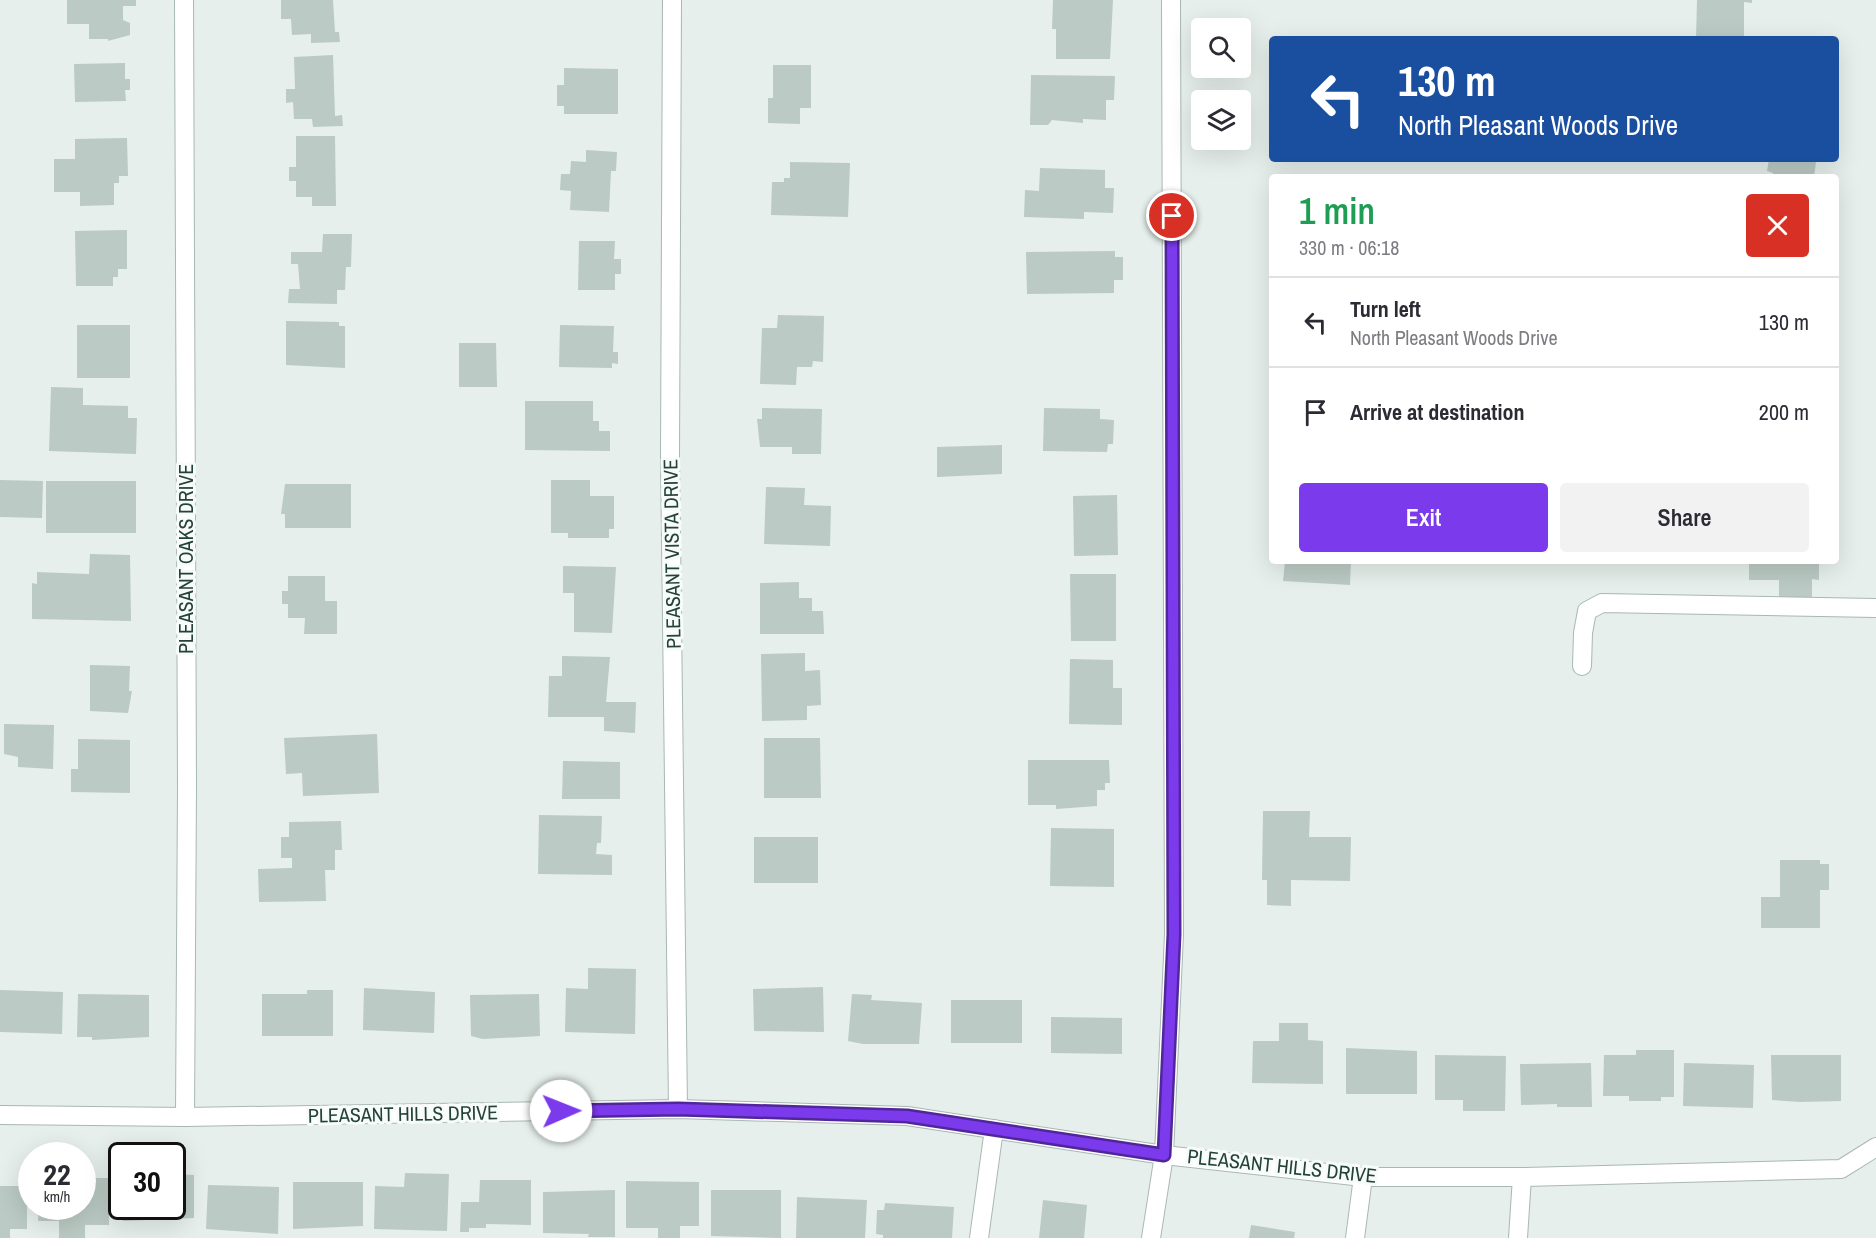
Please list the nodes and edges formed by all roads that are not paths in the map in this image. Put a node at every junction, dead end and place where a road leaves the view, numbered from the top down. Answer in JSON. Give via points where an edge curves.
{"nodes":[{"id":1,"x":184,"y":0,"type":"edge"},
{"id":2,"x":672,"y":0,"type":"edge"},
{"id":3,"x":1172,"y":0,"type":"edge"},
{"id":4,"x":1876,"y":608,"type":"edge"},
{"id":5,"x":1582,"y":666,"type":"dead end"},
{"id":6,"x":678,"y":1109,"type":"junction"},
{"id":7,"x":0,"y":1115,"type":"edge"},
{"id":8,"x":185,"y":1117,"type":"junction"},
{"id":9,"x":994,"y":1129,"type":"junction"},
{"id":10,"x":1876,"y":1147,"type":"edge"},
{"id":11,"x":1164,"y":1155,"type":"junction"},
{"id":12,"x":1363,"y":1177,"type":"junction"},
{"id":13,"x":1522,"y":1177,"type":"junction"},
{"id":14,"x":979,"y":1238,"type":"edge"},
{"id":15,"x":1151,"y":1238,"type":"edge"},
{"id":16,"x":1355,"y":1238,"type":"edge"},
{"id":17,"x":1518,"y":1238,"type":"edge"}],
"edges":[{"from":1,"to":8,"type":"street","name":"PLEASANT OAKS DRIVE"},
{"from":2,"to":6,"type":"street","name":"PLEASANT VISTA DRIVE","via":[[670,456]]},
{"from":3,"to":11,"type":"street","via":[[1174,934]]},
{"from":4,"to":5,"type":"street","via":[[1602,603],[1587,611]]},
{"from":6,"to":8,"type":"street","name":"PLEASANT HILLS DRIVE"},
{"from":6,"to":9,"type":"street","name":"PLEASANT HILLS DRIVE","via":[[907,1116]]},
{"from":7,"to":8,"type":"street","name":"PLEASANT HILLS DRIVE"},
{"from":9,"to":11,"type":"street","name":"PLEASANT HILLS DRIVE"},
{"from":9,"to":14,"type":"street"},
{"from":10,"to":13,"type":"street","name":"PLEASANT HILLS DRIVE","via":[[1841,1169]]},
{"from":11,"to":12,"type":"street","name":"PLEASANT HILLS DRIVE"},
{"from":11,"to":15,"type":"street"},
{"from":12,"to":13,"type":"street","name":"PLEASANT HILLS DRIVE"},
{"from":12,"to":16,"type":"street"},
{"from":13,"to":17,"type":"street"}]}
